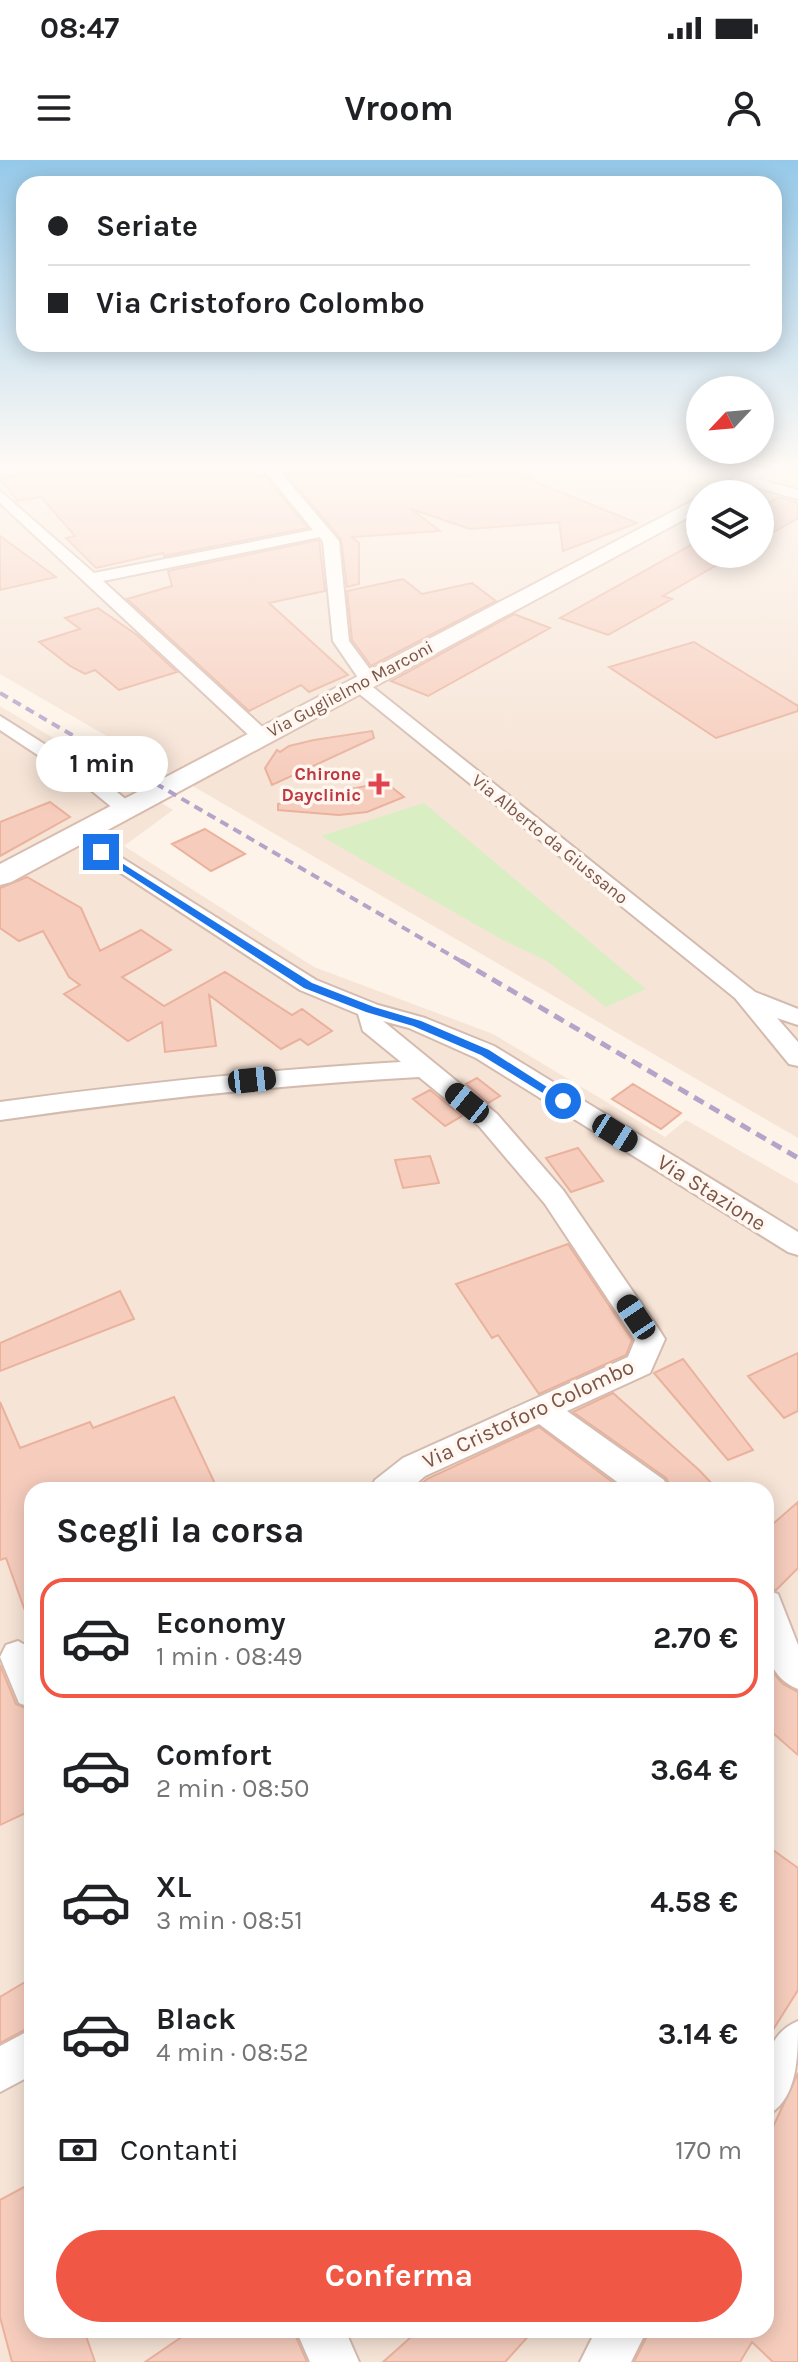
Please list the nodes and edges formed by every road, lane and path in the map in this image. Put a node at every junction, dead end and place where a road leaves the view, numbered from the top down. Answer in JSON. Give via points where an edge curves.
{"nodes":[{"id":1,"x":79,"y":569,"type":"edge"},
{"id":2,"x":141,"y":569,"type":"edge"},
{"id":3,"x":334,"y":569,"type":"edge"},
{"id":4,"x":576,"y":569,"type":"edge"},
{"id":5,"x":90,"y":579,"type":"junction"},
{"id":6,"x":363,"y":682,"type":"junction"},
{"id":7,"x":0,"y":722,"type":"edge"},
{"id":8,"x":261,"y":736,"type":"junction"},
{"id":9,"x":127,"y":810,"type":"junction"},
{"id":10,"x":76,"y":835,"type":"junction"},
{"id":11,"x":0,"y":876,"type":"edge"},
{"id":12,"x":370,"y":1010,"type":"junction"},
{"id":13,"x":789,"y":1021,"type":"edge"},
{"id":14,"x":798,"y":1058,"type":"edge"},
{"id":15,"x":425,"y":1069,"type":"junction"},
{"id":16,"x":0,"y":1111,"type":"edge"},
{"id":17,"x":798,"y":1245,"type":"edge"},
{"id":18,"x":541,"y":1409,"type":"junction"},
{"id":19,"x":396,"y":1482,"type":"edge"},
{"id":20,"x":642,"y":1482,"type":"edge"},
{"id":21,"x":774,"y":1627,"type":"edge"},
{"id":22,"x":18,"y":1657,"type":"dead end"},
{"id":23,"x":24,"y":1672,"type":"edge"},
{"id":24,"x":798,"y":1672,"type":"edge"},
{"id":25,"x":798,"y":2042,"type":"edge"},
{"id":26,"x":24,"y":2055,"type":"edge"},
{"id":27,"x":0,"y":2071,"type":"edge"},
{"id":28,"x":774,"y":2082,"type":"edge"},
{"id":29,"x":324,"y":2338,"type":"edge"},
{"id":30,"x":335,"y":2362,"type":"edge"}],
"edges":[{"from":1,"to":5,"type":"street"},
{"from":2,"to":5,"type":"street"},
{"from":3,"to":6,"type":"street","name":"Via Alberto da Giussano","via":[[341,641]]},
{"from":4,"to":6,"type":"main road","name":"Via Guglielmo Marconi"},
{"from":5,"to":8,"type":"street"},
{"from":6,"to":8,"type":"main road","name":"Via Guglielmo Marconi"},
{"from":6,"to":13,"type":"street","name":"Via Alberto da Giussano","via":[[743,993]]},
{"from":7,"to":9,"type":"street"},
{"from":8,"to":9,"type":"main road","name":"Via Guglielmo Marconi"},
{"from":9,"to":10,"type":"main road","name":"Via Guglielmo Marconi"},
{"from":10,"to":11,"type":"main road","name":"Via Guglielmo Marconi"},
{"from":10,"to":12,"type":"street","via":[[308,985]]},
{"from":12,"to":15,"type":"street","name":"Via Cristoforo Colombo","via":[[371,1026]]},
{"from":12,"to":17,"type":"street","name":"Via Stazione","via":[[485,1052]]},
{"from":13,"to":14,"type":"street","name":"Via Alberto da Giussano","via":[[783,1043]]},
{"from":15,"to":16,"type":"street","via":[[281,1077]]},
{"from":15,"to":18,"type":"street","name":"Via Cristoforo Colombo","via":[[488,1120],[554,1197],[650,1339],[639,1365]]},
{"from":18,"to":19,"type":"street","name":"Via Cristoforo Colombo","via":[[414,1467]]},
{"from":18,"to":20,"type":"street"},
{"from":21,"to":24,"type":"street"},
{"from":22,"to":23,"type":"street"},
{"from":25,"to":28,"type":"street"},
{"from":26,"to":27,"type":"street"},
{"from":29,"to":30,"type":"street"}]}
